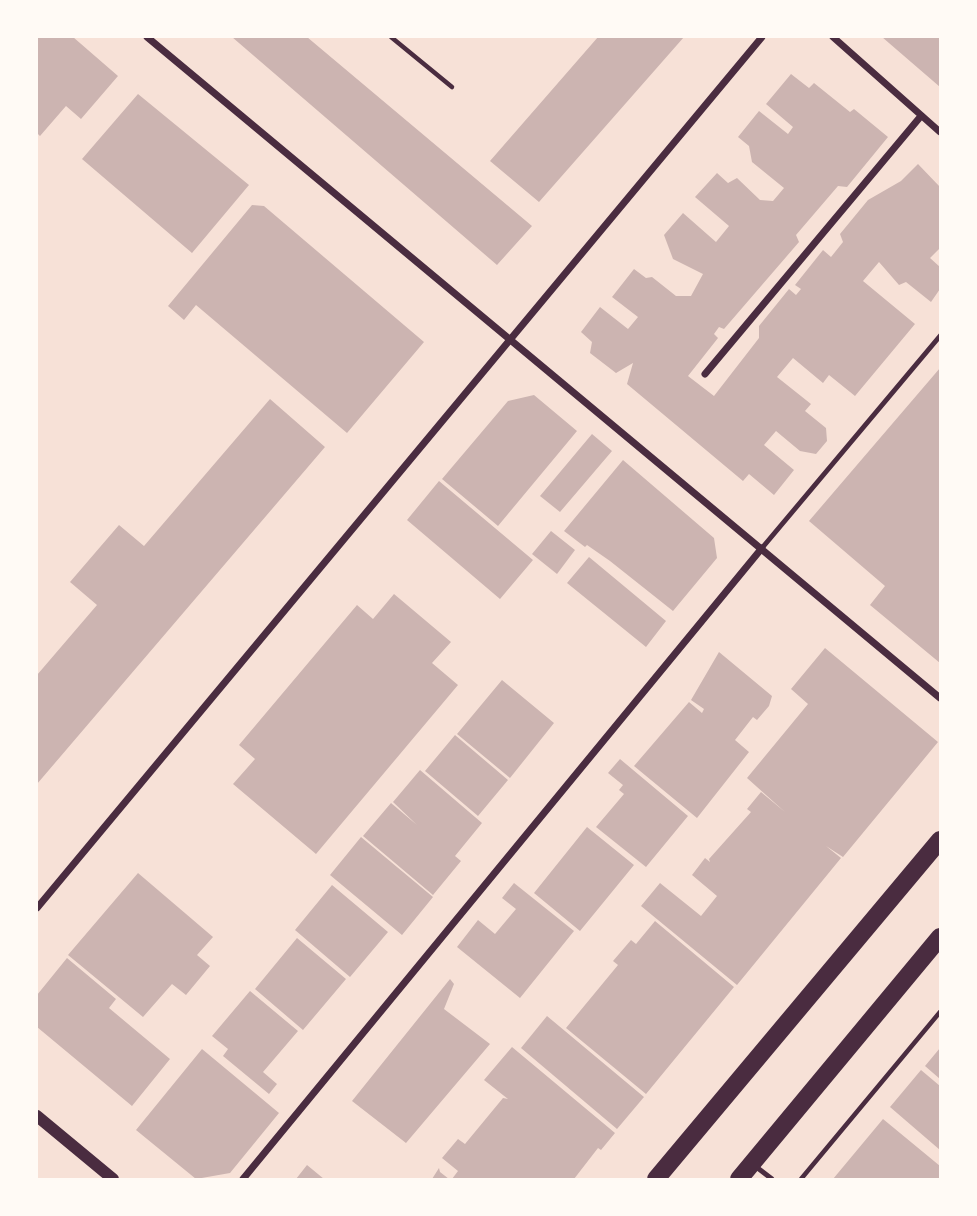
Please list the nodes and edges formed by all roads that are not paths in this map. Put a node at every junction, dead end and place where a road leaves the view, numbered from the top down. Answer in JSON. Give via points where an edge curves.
{"nodes":[{"id":1,"x":147,"y":37,"type":"edge"},
{"id":2,"x":762,"y":37,"type":"edge"},
{"id":3,"x":833,"y":37,"type":"edge"},
{"id":4,"x":921,"y":116,"type":"junction"},
{"id":5,"x":940,"y":132,"type":"edge"},
{"id":6,"x":940,"y":336,"type":"edge"},
{"id":7,"x":510,"y":338,"type":"junction"},
{"id":8,"x":705,"y":374,"type":"dead end"},
{"id":9,"x":762,"y":548,"type":"junction"},
{"id":10,"x":940,"y":698,"type":"edge"},
{"id":11,"x":940,"y":840,"type":"edge"},
{"id":12,"x":37,"y":908,"type":"edge"},
{"id":13,"x":940,"y":937,"type":"edge"},
{"id":14,"x":37,"y":1116,"type":"edge"},
{"id":15,"x":752,"y":1163,"type":"junction"},
{"id":16,"x":113,"y":1179,"type":"edge"},
{"id":17,"x":243,"y":1179,"type":"edge"},
{"id":18,"x":656,"y":1179,"type":"edge"},
{"id":19,"x":739,"y":1179,"type":"edge"},
{"id":20,"x":772,"y":1179,"type":"edge"}],
"edges":[{"from":1,"to":7,"type":"street"},
{"from":2,"to":7,"type":"street"},
{"from":3,"to":4,"type":"street"},
{"from":4,"to":5,"type":"street"},
{"from":4,"to":8,"type":"street"},
{"from":6,"to":9,"type":"lane"},
{"from":7,"to":9,"type":"street"},
{"from":7,"to":12,"type":"street"},
{"from":9,"to":10,"type":"street"},
{"from":9,"to":17,"type":"street"},
{"from":11,"to":18,"type":"main road"},
{"from":13,"to":15,"type":"main road"},
{"from":14,"to":16,"type":"street"},
{"from":15,"to":19,"type":"main road"},
{"from":15,"to":20,"type":"lane"}]}
